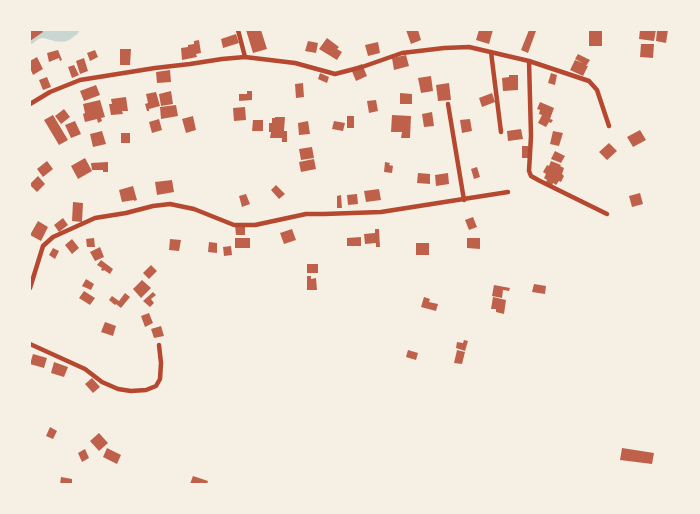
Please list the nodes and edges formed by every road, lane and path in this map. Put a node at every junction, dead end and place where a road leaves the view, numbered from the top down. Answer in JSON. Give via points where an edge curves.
{"nodes":[{"id":1,"x":238,"y":30,"type":"edge"},
{"id":2,"x":491,"y":52,"type":"junction"},
{"id":3,"x":245,"y":57,"type":"junction"},
{"id":4,"x":529,"y":61,"type":"junction"},
{"id":5,"x":30,"y":104,"type":"edge"},
{"id":6,"x":448,"y":104,"type":"dead end"},
{"id":7,"x":609,"y":126,"type":"dead end"},
{"id":8,"x":501,"y":132,"type":"dead end"},
{"id":9,"x":508,"y":192,"type":"dead end"},
{"id":10,"x":464,"y":200,"type":"junction"},
{"id":11,"x":607,"y":214,"type":"dead end"},
{"id":12,"x":30,"y":288,"type":"edge"},
{"id":13,"x":30,"y":344,"type":"edge"},
{"id":14,"x":159,"y":345,"type":"dead end"}],
"edges":[{"from":1,"to":3,"type":"street"},
{"from":2,"to":3,"type":"street","via":[[452,48],[402,53],[335,74],[295,63]]},
{"from":2,"to":4,"type":"street"},
{"from":2,"to":8,"type":"street"},
{"from":3,"to":5,"type":"street","via":[[80,80]]},
{"from":4,"to":7,"type":"street","via":[[589,81],[597,90]]},
{"from":4,"to":11,"type":"street","via":[[531,176]]},
{"from":6,"to":10,"type":"street"},
{"from":9,"to":10,"type":"street"},
{"from":10,"to":12,"type":"street","via":[[381,212],[306,214],[255,225],[234,225],[194,209],[170,204],[153,206],[95,218],[53,237],[44,246]]},
{"from":13,"to":14,"type":"street","via":[[85,369],[102,382],[130,391],[156,386],[160,379]]}]}
